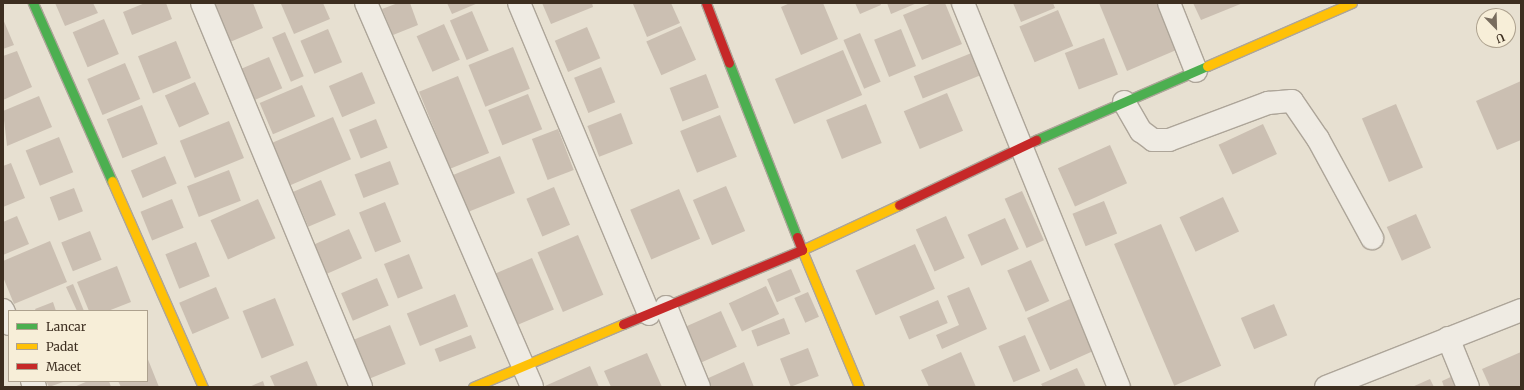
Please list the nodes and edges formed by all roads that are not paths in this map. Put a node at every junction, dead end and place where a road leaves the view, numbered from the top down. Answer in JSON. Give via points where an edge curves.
{"nodes":[{"id":1,"x":33,"y":3,"type":"edge"},
{"id":2,"x":202,"y":3,"type":"edge"},
{"id":3,"x":366,"y":3,"type":"edge"},
{"id":4,"x":519,"y":3,"type":"edge"},
{"id":5,"x":706,"y":3,"type":"edge"},
{"id":6,"x":963,"y":3,"type":"edge"},
{"id":7,"x":1169,"y":3,"type":"edge"},
{"id":8,"x":1343,"y":5,"type":"edge"},
{"id":9,"x":1196,"y":71,"type":"junction"},
{"id":10,"x":1124,"y":102,"type":"junction"},
{"id":11,"x":1021,"y":147,"type":"junction"},
{"id":12,"x":1372,"y":238,"type":"dead end"},
{"id":13,"x":802,"y":250,"type":"junction"},
{"id":14,"x":3,"y":310,"type":"edge"},
{"id":15,"x":1521,"y":310,"type":"edge"},
{"id":16,"x":657,"y":311,"type":"junction"},
{"id":17,"x":8,"y":322,"type":"edge"},
{"id":18,"x":1448,"y":338,"type":"junction"},
{"id":19,"x":523,"y":366,"type":"junction"},
{"id":20,"x":203,"y":387,"type":"edge"},
{"id":21,"x":360,"y":387,"type":"edge"},
{"id":22,"x":474,"y":387,"type":"edge"},
{"id":23,"x":532,"y":387,"type":"edge"},
{"id":24,"x":698,"y":387,"type":"edge"},
{"id":25,"x":859,"y":387,"type":"edge"},
{"id":26,"x":1119,"y":387,"type":"edge"},
{"id":27,"x":1326,"y":387,"type":"edge"},
{"id":28,"x":1468,"y":387,"type":"edge"}],
"edges":[{"from":1,"to":20,"type":"street"},
{"from":2,"to":21,"type":"street"},
{"from":3,"to":19,"type":"street"},
{"from":4,"to":16,"type":"street"},
{"from":5,"to":13,"type":"street"},
{"from":6,"to":11,"type":"street"},
{"from":7,"to":9,"type":"street"},
{"from":8,"to":9,"type":"street"},
{"from":9,"to":10,"type":"street"},
{"from":10,"to":11,"type":"street"},
{"from":10,"to":12,"type":"street","via":[[1141,131],[1154,140],[1169,140],[1268,103],[1292,101],[1318,139]]},
{"from":11,"to":13,"type":"street"},
{"from":11,"to":26,"type":"street"},
{"from":13,"to":16,"type":"street"},
{"from":13,"to":25,"type":"street"},
{"from":14,"to":17,"type":"street"},
{"from":15,"to":18,"type":"street"},
{"from":16,"to":19,"type":"street"},
{"from":16,"to":24,"type":"street"},
{"from":18,"to":27,"type":"street"},
{"from":18,"to":28,"type":"street"},
{"from":19,"to":22,"type":"street"},
{"from":19,"to":23,"type":"street"}]}
